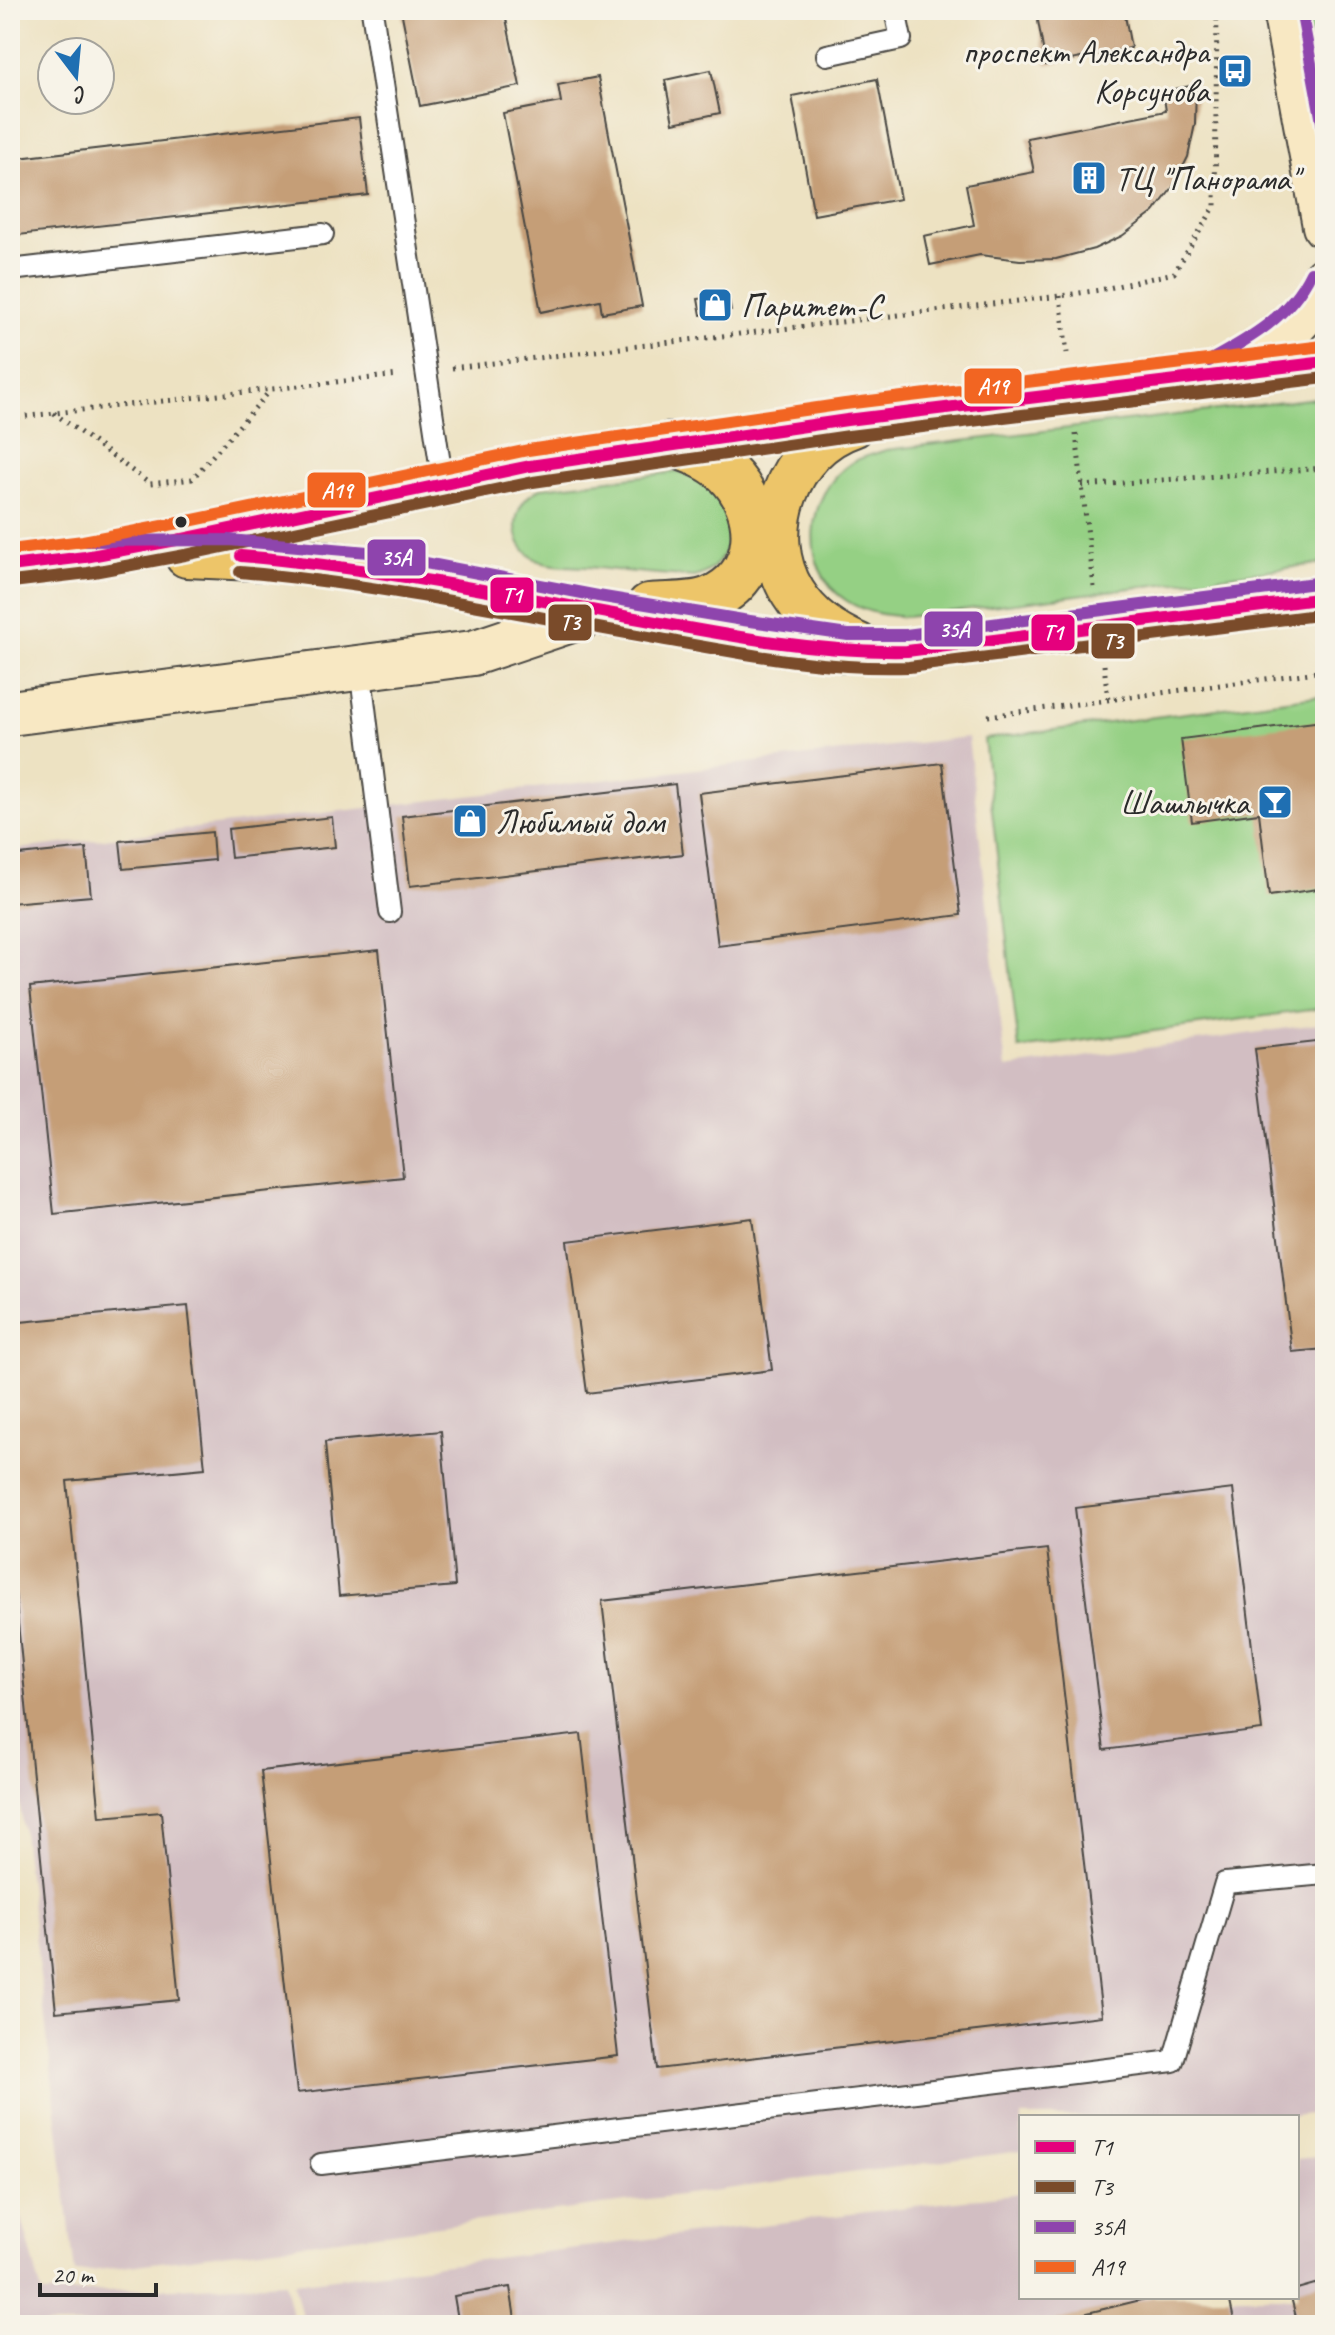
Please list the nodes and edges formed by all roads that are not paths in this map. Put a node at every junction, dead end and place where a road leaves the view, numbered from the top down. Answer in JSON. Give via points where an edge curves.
{"nodes":[{"id":1,"x":372,"y":10,"type":"edge"},
{"id":2,"x":895,"y":10,"type":"edge"},
{"id":3,"x":1285,"y":10,"type":"edge"},
{"id":4,"x":827,"y":55,"type":"dead end"},
{"id":5,"x":1325,"y":226,"type":"edge"},
{"id":6,"x":323,"y":234,"type":"dead end"},
{"id":7,"x":10,"y":270,"type":"edge"},
{"id":8,"x":1325,"y":279,"type":"edge"},
{"id":9,"x":1325,"y":362,"type":"edge"},
{"id":10,"x":1217,"y":375,"type":"junction"},
{"id":11,"x":878,"y":416,"type":"junction"},
{"id":12,"x":671,"y":444,"type":"junction"},
{"id":13,"x":443,"y":484,"type":"junction"},
{"id":14,"x":85,"y":557,"type":"junction"},
{"id":15,"x":15,"y":564,"type":"edge"},
{"id":16,"x":1325,"y":598,"type":"edge"},
{"id":17,"x":595,"y":612,"type":"junction"},
{"id":18,"x":885,"y":652,"type":"junction"},
{"id":19,"x":360,"y":667,"type":"junction"},
{"id":20,"x":10,"y":713,"type":"edge"},
{"id":21,"x":390,"y":912,"type":"dead end"},
{"id":22,"x":1325,"y":1874,"type":"edge"},
{"id":23,"x":321,"y":2164,"type":"dead end"}],
"edges":[{"from":1,"to":13,"type":"lane"},
{"from":2,"to":4,"type":"lane","via":[[901,39]]},
{"from":3,"to":5,"type":"street"},
{"from":6,"to":7,"type":"lane"},
{"from":8,"to":10,"type":"street","via":[[1289,330]]},
{"from":9,"to":10,"type":"main road"},
{"from":10,"to":11,"type":"main road"},
{"from":11,"to":12,"type":"main road"},
{"from":11,"to":18,"type":"main road","via":[[834,431],[802,460],[781,502],[777,548],[792,592],[822,627],[864,648]]},
{"from":12,"to":13,"type":"main road"},
{"from":12,"to":17,"type":"main road","via":[[717,464],[740,489],[755,524],[751,561],[735,583],[708,600]]},
{"from":13,"to":14,"type":"main road"},
{"from":14,"to":15,"type":"main road"},
{"from":14,"to":17,"type":"main road","via":[[296,560],[367,568]]},
{"from":16,"to":18,"type":"main road"},
{"from":17,"to":18,"type":"main road","via":[[847,651]]},
{"from":17,"to":19,"type":"street","via":[[473,653]]},
{"from":19,"to":20,"type":"street"},
{"from":19,"to":21,"type":"lane"},
{"from":22,"to":23,"type":"lane","via":[[1225,1883],[1173,2061]]}]}
